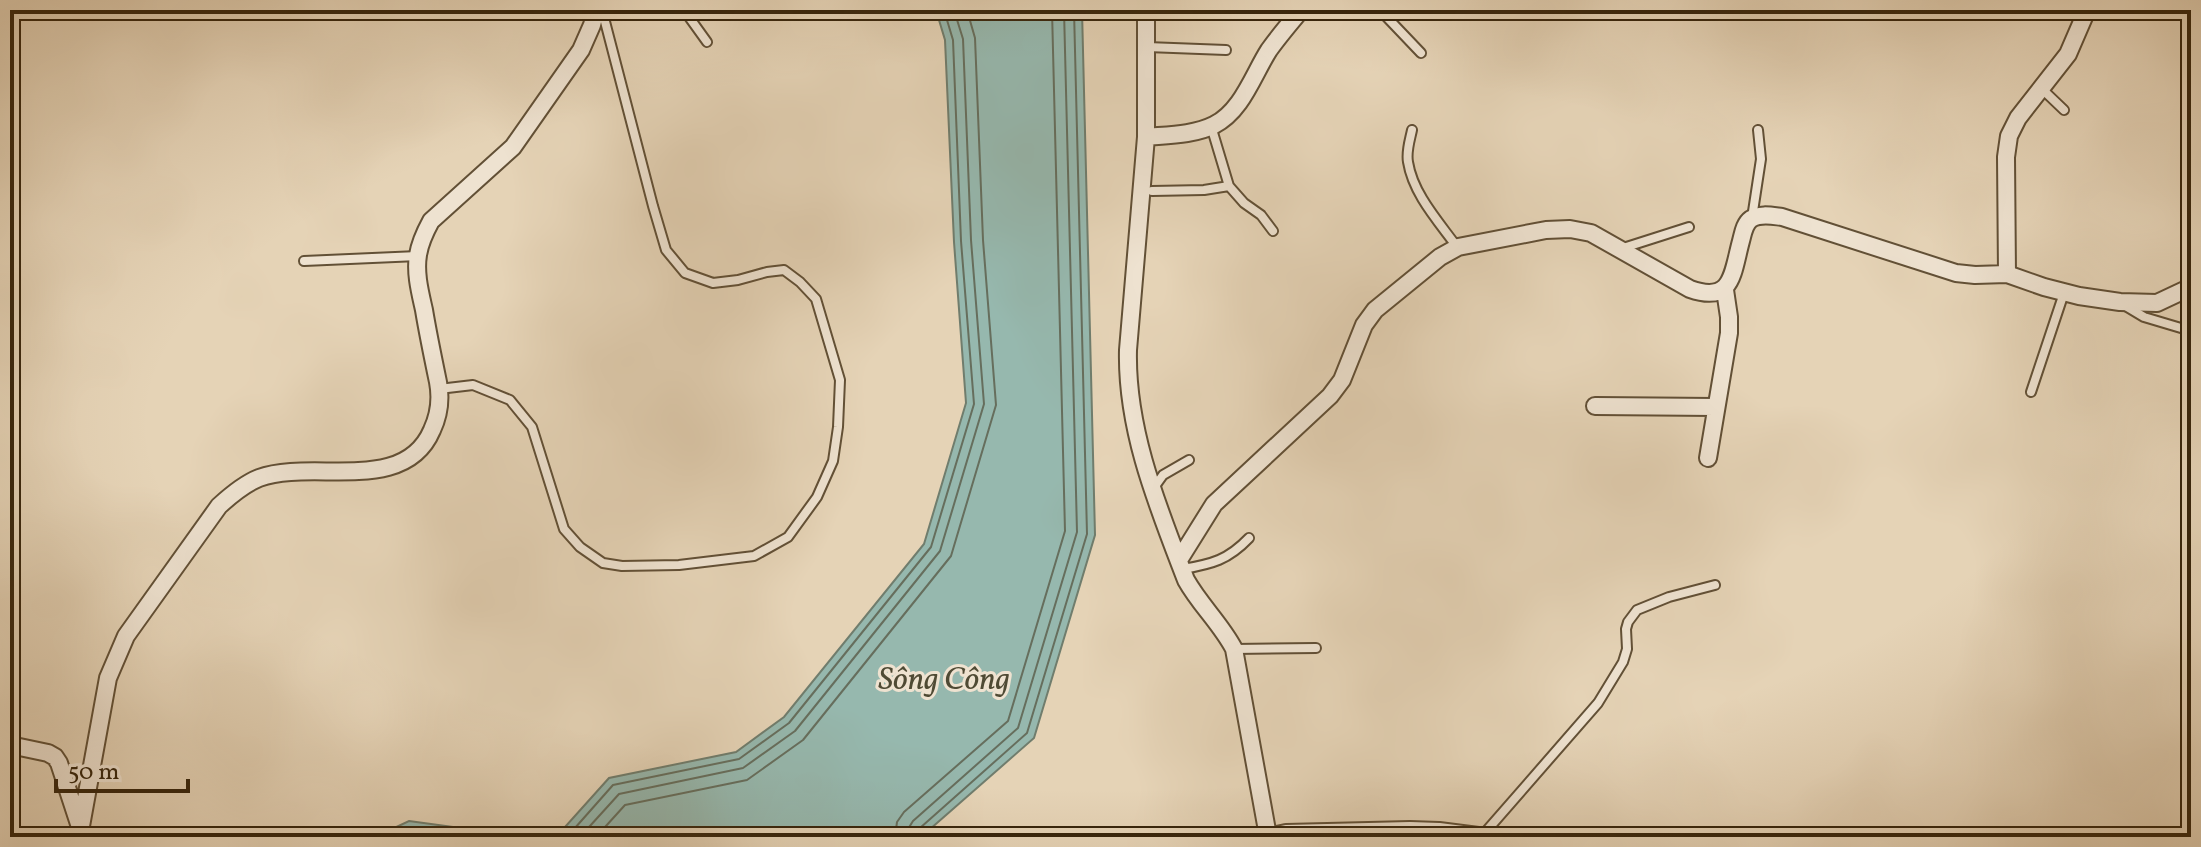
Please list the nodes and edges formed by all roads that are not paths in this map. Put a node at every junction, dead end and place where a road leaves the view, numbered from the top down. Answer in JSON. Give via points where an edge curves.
{"nodes":[{"id":1,"x":596,"y":10,"type":"edge"},
{"id":2,"x":602,"y":10,"type":"edge"},
{"id":3,"x":684,"y":10,"type":"edge"},
{"id":4,"x":1146,"y":10,"type":"edge"},
{"id":5,"x":1301,"y":10,"type":"edge"},
{"id":6,"x":1380,"y":10,"type":"edge"},
{"id":7,"x":2087,"y":10,"type":"edge"},
{"id":8,"x":707,"y":42,"type":"dead end"},
{"id":9,"x":1146,"y":47,"type":"junction"},
{"id":10,"x":1226,"y":50,"type":"dead end"},
{"id":11,"x":1421,"y":53,"type":"dead end"},
{"id":12,"x":2041,"y":88,"type":"junction"},
{"id":13,"x":2064,"y":110,"type":"dead end"},
{"id":14,"x":1211,"y":126,"type":"junction"},
{"id":15,"x":1412,"y":130,"type":"dead end"},
{"id":16,"x":1758,"y":130,"type":"dead end"},
{"id":17,"x":1146,"y":137,"type":"junction"},
{"id":18,"x":1229,"y":186,"type":"junction"},
{"id":19,"x":1152,"y":191,"type":"dead end"},
{"id":20,"x":1751,"y":219,"type":"junction"},
{"id":21,"x":1689,"y":227,"type":"dead end"},
{"id":22,"x":1273,"y":231,"type":"dead end"},
{"id":23,"x":1458,"y":247,"type":"junction"},
{"id":24,"x":1619,"y":249,"type":"junction"},
{"id":25,"x":418,"y":256,"type":"junction"},
{"id":26,"x":304,"y":261,"type":"dead end"},
{"id":27,"x":2007,"y":274,"type":"junction"},
{"id":28,"x":2191,"y":287,"type":"edge"},
{"id":29,"x":1725,"y":290,"type":"junction"},
{"id":30,"x":2064,"y":292,"type":"junction"},
{"id":31,"x":2120,"y":302,"type":"junction"},
{"id":32,"x":2191,"y":331,"type":"edge"},
{"id":33,"x":445,"y":389,"type":"junction"},
{"id":34,"x":2031,"y":392,"type":"dead end"},
{"id":35,"x":1595,"y":406,"type":"dead end"},
{"id":36,"x":1715,"y":407,"type":"junction"},
{"id":37,"x":1708,"y":458,"type":"dead end"},
{"id":38,"x":1189,"y":460,"type":"dead end"},
{"id":39,"x":1153,"y":490,"type":"junction"},
{"id":40,"x":1249,"y":538,"type":"dead end"},
{"id":41,"x":1180,"y":565,"type":"junction"},
{"id":42,"x":1715,"y":585,"type":"dead end"},
{"id":43,"x":1316,"y":648,"type":"dead end"},
{"id":44,"x":1234,"y":649,"type":"junction"},
{"id":45,"x":10,"y":745,"type":"edge"},
{"id":46,"x":80,"y":833,"type":"edge"},
{"id":47,"x":1267,"y":837,"type":"edge"},
{"id":48,"x":1484,"y":837,"type":"edge"}],
"edges":[{"from":1,"to":25,"type":"street","via":[[581,50],[513,147],[431,221]]},
{"from":2,"to":33,"type":"lane","via":[[666,250],[685,273],[713,283],[784,270],[816,299],[840,380],[833,461],[817,497],[788,537],[754,556],[679,565],[603,563],[564,529],[532,427],[510,400],[473,385]]},
{"from":3,"to":8,"type":"lane"},
{"from":4,"to":9,"type":"street"},
{"from":5,"to":14,"type":"street","via":[[1269,50],[1237,105]]},
{"from":6,"to":11,"type":"lane"},
{"from":7,"to":12,"type":"street","via":[[2068,54]]},
{"from":9,"to":10,"type":"lane"},
{"from":9,"to":17,"type":"street"},
{"from":12,"to":13,"type":"lane"},
{"from":12,"to":27,"type":"street","via":[[2009,136]]},
{"from":14,"to":17,"type":"street"},
{"from":14,"to":18,"type":"lane"},
{"from":15,"to":23,"type":"lane","via":[[1408,162],[1417,187]]},
{"from":16,"to":20,"type":"lane","via":[[1761,159]]},
{"from":17,"to":39,"type":"street","via":[[1127,367]]},
{"from":18,"to":19,"type":"lane"},
{"from":18,"to":22,"type":"lane"},
{"from":20,"to":27,"type":"street","via":[[1782,217],[1956,273]]},
{"from":20,"to":29,"type":"street"},
{"from":21,"to":24,"type":"lane"},
{"from":23,"to":24,"type":"street","via":[[1570,229],[1591,233]]},
{"from":23,"to":41,"type":"street","via":[[1375,310],[1330,396],[1214,504]]},
{"from":24,"to":29,"type":"street","via":[[1690,289],[1703,294]]},
{"from":25,"to":26,"type":"lane"},
{"from":25,"to":33,"type":"street"},
{"from":27,"to":30,"type":"street"},
{"from":28,"to":31,"type":"street","via":[[2157,303]]},
{"from":29,"to":36,"type":"street","via":[[1729,333]]},
{"from":30,"to":31,"type":"street"},
{"from":30,"to":34,"type":"lane"},
{"from":31,"to":32,"type":"lane","via":[[2144,317]]},
{"from":33,"to":46,"type":"street","via":[[428,440],[412,457],[365,471],[259,478],[219,506],[115,658]]},
{"from":35,"to":36,"type":"street"},
{"from":36,"to":37,"type":"street"},
{"from":38,"to":39,"type":"lane","via":[[1163,475]]},
{"from":39,"to":41,"type":"street"},
{"from":40,"to":41,"type":"lane","via":[[1222,560]]},
{"from":41,"to":44,"type":"street"},
{"from":42,"to":48,"type":"lane","via":[[1637,610],[1626,629],[1623,662],[1598,703]]},
{"from":43,"to":44,"type":"lane"},
{"from":44,"to":47,"type":"street"},
{"from":45,"to":46,"type":"street","via":[[55,757]]},
{"from":47,"to":48,"type":"street","via":[[1410,830]]}]}
